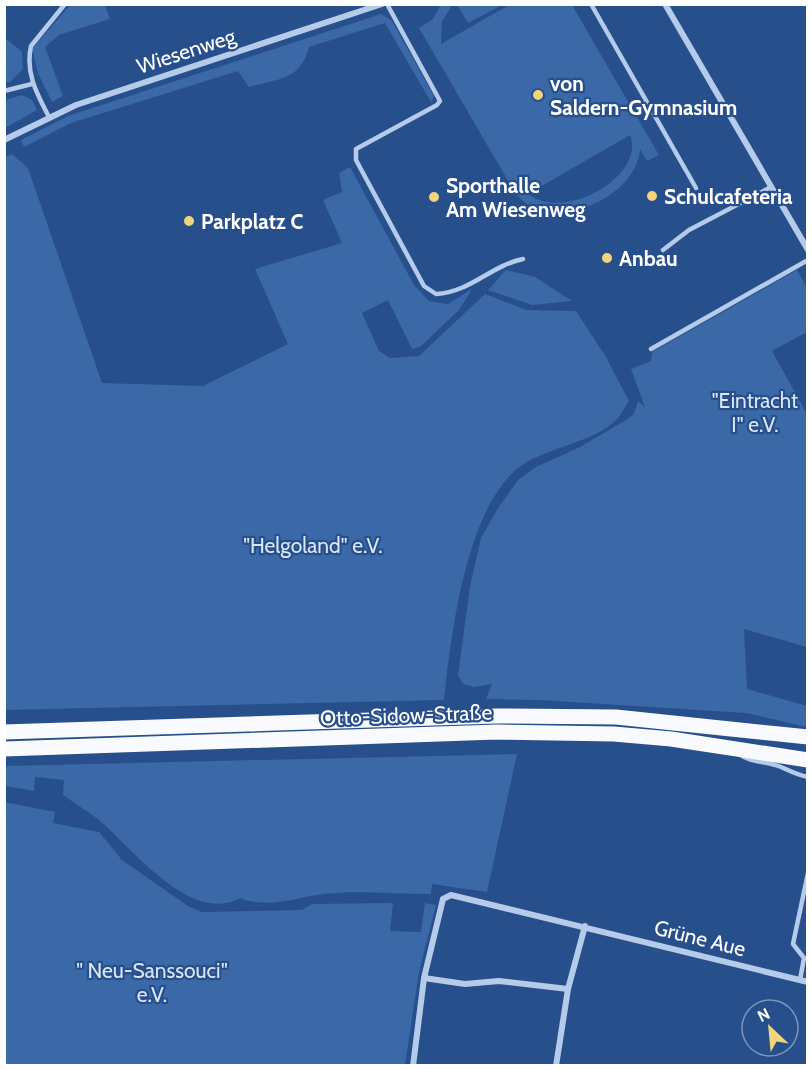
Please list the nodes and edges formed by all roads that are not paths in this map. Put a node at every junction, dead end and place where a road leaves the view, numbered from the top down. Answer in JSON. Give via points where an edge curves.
{"nodes":[{"id":1,"x":65,"y":4,"type":"edge"},
{"id":2,"x":382,"y":4,"type":"edge"},
{"id":3,"x":387,"y":4,"type":"edge"},
{"id":4,"x":591,"y":4,"type":"edge"},
{"id":5,"x":665,"y":4,"type":"edge"},
{"id":6,"x":32,"y":84,"type":"junction"},
{"id":7,"x":4,"y":91,"type":"edge"},
{"id":8,"x":49,"y":117,"type":"junction"},
{"id":9,"x":4,"y":140,"type":"edge"},
{"id":10,"x":771,"y":187,"type":"junction"},
{"id":11,"x":696,"y":188,"type":"dead end"},
{"id":12,"x":663,"y":250,"type":"dead end"},
{"id":13,"x":807,"y":250,"type":"edge"},
{"id":14,"x":523,"y":259,"type":"dead end"},
{"id":15,"x":807,"y":260,"type":"edge"},
{"id":16,"x":651,"y":349,"type":"dead end"},
{"id":17,"x":4,"y":732,"type":"edge"},
{"id":18,"x":807,"y":737,"type":"edge"},
{"id":19,"x":729,"y":747,"type":"junction"},
{"id":20,"x":4,"y":749,"type":"edge"},
{"id":21,"x":807,"y":760,"type":"edge"},
{"id":22,"x":807,"y":777,"type":"edge"},
{"id":23,"x":807,"y":873,"type":"edge"},
{"id":24,"x":585,"y":926,"type":"junction"},
{"id":25,"x":424,"y":978,"type":"junction"},
{"id":26,"x":804,"y":981,"type":"edge"},
{"id":27,"x":568,"y":989,"type":"junction"},
{"id":28,"x":412,"y":1065,"type":"edge"},
{"id":29,"x":556,"y":1065,"type":"edge"}],
"edges":[{"from":1,"to":6,"type":"lane","via":[[31,46]]},
{"from":2,"to":8,"type":"street","name":"Wiesenweg","via":[[75,105]]},
{"from":3,"to":14,"type":"lane","via":[[440,101],[356,149],[356,160],[424,286],[436,294],[454,293]]},
{"from":4,"to":11,"type":"lane"},
{"from":5,"to":10,"type":"street"},
{"from":6,"to":7,"type":"lane"},
{"from":6,"to":8,"type":"lane"},
{"from":8,"to":9,"type":"street","name":"Wiesenweg"},
{"from":10,"to":12,"type":"lane","via":[[689,230]]},
{"from":10,"to":13,"type":"street"},
{"from":15,"to":16,"type":"lane"},
{"from":17,"to":18,"type":"main road","name":"Otto-Sidow-Straße","via":[[496,716],[616,717]]},
{"from":19,"to":20,"type":"main road","name":"Otto-Sidow-Straße","via":[[614,735],[497,732]]},
{"from":19,"to":21,"type":"main road","name":"Otto-Sidow-Straße"},
{"from":19,"to":22,"type":"lane","via":[[745,759]]},
{"from":23,"to":26,"type":"lane","via":[[793,945],[804,958]]},
{"from":24,"to":25,"type":"street","name":"Grüne Aue","via":[[451,895],[443,899]]},
{"from":24,"to":26,"type":"street","name":"Grüne Aue"},
{"from":24,"to":27,"type":"street"},
{"from":25,"to":27,"type":"street"},
{"from":25,"to":28,"type":"street","name":"Grüne Aue"},
{"from":27,"to":29,"type":"street"}]}
